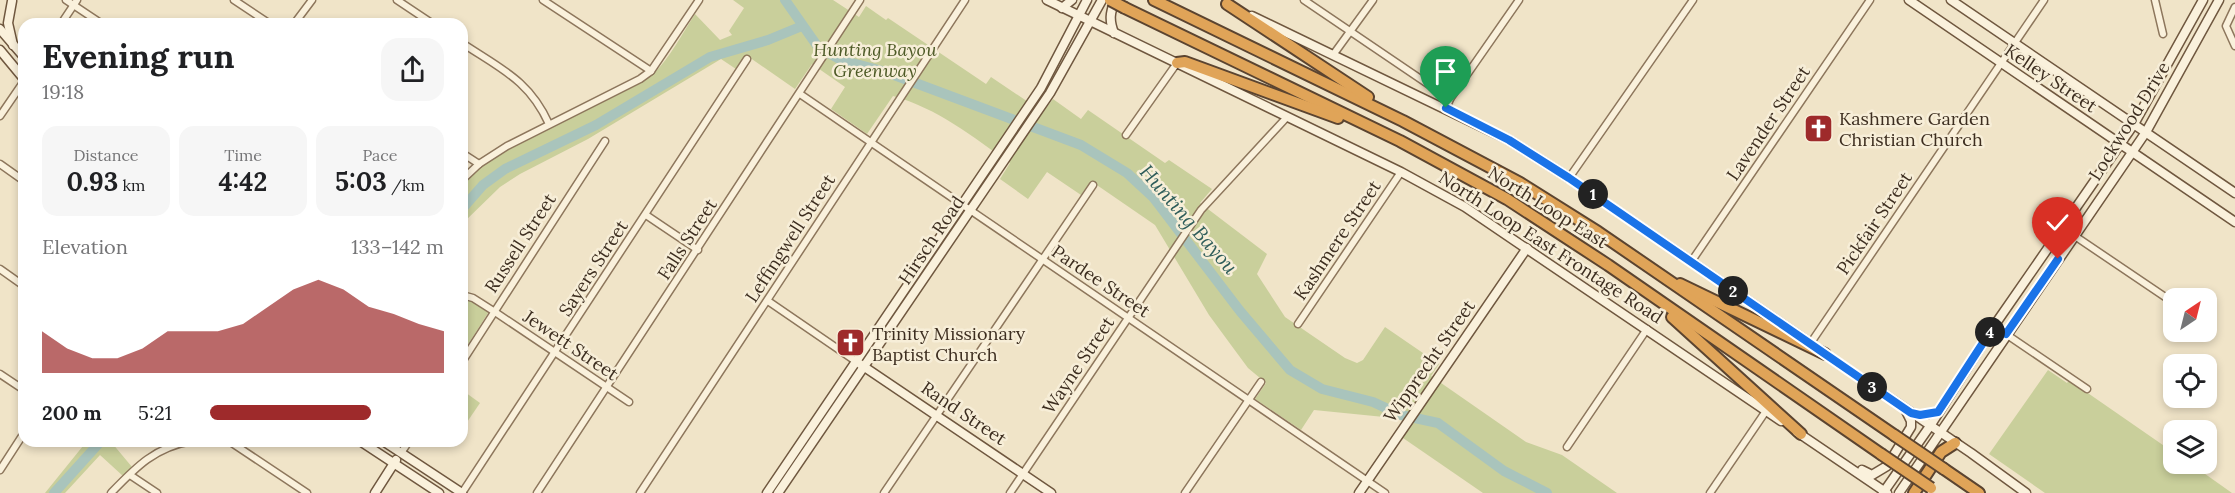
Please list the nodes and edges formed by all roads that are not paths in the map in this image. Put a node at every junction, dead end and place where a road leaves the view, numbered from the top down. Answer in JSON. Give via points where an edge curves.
{"nodes":[{"id":1,"x":66,"y":0,"type":"edge"},
{"id":2,"x":234,"y":0,"type":"edge"},
{"id":3,"x":312,"y":0,"type":"edge"},
{"id":4,"x":398,"y":0,"type":"edge"},
{"id":5,"x":543,"y":0,"type":"edge"},
{"id":6,"x":690,"y":0,"type":"edge"},
{"id":7,"x":860,"y":0,"type":"edge"},
{"id":8,"x":965,"y":0,"type":"edge"},
{"id":9,"x":1047,"y":0,"type":"edge"},
{"id":10,"x":1072,"y":0,"type":"edge"},
{"id":11,"x":1087,"y":0,"type":"edge"},
{"id":12,"x":1102,"y":0,"type":"edge"},
{"id":13,"x":1110,"y":0,"type":"edge"},
{"id":14,"x":1115,"y":0,"type":"edge"},
{"id":15,"x":1154,"y":0,"type":"edge"},
{"id":16,"x":1304,"y":0,"type":"edge"},
{"id":17,"x":1373,"y":0,"type":"edge"},
{"id":18,"x":1519,"y":0,"type":"edge"},
{"id":19,"x":1693,"y":0,"type":"edge"},
{"id":20,"x":1870,"y":0,"type":"edge"},
{"id":21,"x":1909,"y":0,"type":"edge"},
{"id":22,"x":1951,"y":0,"type":"edge"},
{"id":23,"x":2044,"y":0,"type":"edge"},
{"id":24,"x":2155,"y":0,"type":"edge"},
{"id":25,"x":2203,"y":0,"type":"edge"},
{"id":26,"x":2219,"y":0,"type":"edge"},
{"id":27,"x":13,"y":1,"type":"edge"},
{"id":28,"x":1225,"y":1,"type":"edge"},
{"id":29,"x":698,"y":2,"type":"edge"},
{"id":30,"x":75,"y":3,"type":"edge"},
{"id":31,"x":1062,"y":8,"type":"junction"},
{"id":32,"x":2235,"y":8,"type":"edge"},
{"id":33,"x":0,"y":16,"type":"edge"},
{"id":34,"x":1078,"y":16,"type":"junction"},
{"id":35,"x":65,"y":18,"type":"edge"},
{"id":36,"x":94,"y":18,"type":"edge"},
{"id":37,"x":261,"y":18,"type":"edge"},
{"id":38,"x":298,"y":18,"type":"edge"},
{"id":39,"x":424,"y":18,"type":"edge"},
{"id":40,"x":1090,"y":22,"type":"junction"},
{"id":41,"x":0,"y":28,"type":"edge"},
{"id":42,"x":1111,"y":32,"type":"junction"},
{"id":43,"x":1351,"y":32,"type":"junction"},
{"id":44,"x":2163,"y":33,"type":"dead end"},
{"id":45,"x":2015,"y":43,"type":"junction"},
{"id":46,"x":13,"y":45,"type":"junction"},
{"id":47,"x":2235,"y":46,"type":"edge"},
{"id":48,"x":468,"y":47,"type":"edge"},
{"id":49,"x":18,"y":50,"type":"edge"},
{"id":50,"x":1073,"y":52,"type":"junction"},
{"id":51,"x":2,"y":53,"type":"edge"},
{"id":52,"x":1333,"y":55,"type":"junction"},
{"id":53,"x":747,"y":59,"type":"dead end"},
{"id":54,"x":1177,"y":63,"type":"junction"},
{"id":55,"x":2001,"y":64,"type":"junction"},
{"id":56,"x":651,"y":71,"type":"junction"},
{"id":57,"x":18,"y":73,"type":"edge"},
{"id":58,"x":18,"y":89,"type":"edge"},
{"id":59,"x":800,"y":94,"type":"junction"},
{"id":60,"x":1450,"y":99,"type":"junction"},
{"id":61,"x":1446,"y":108,"type":"junction"},
{"id":62,"x":0,"y":116,"type":"edge"},
{"id":63,"x":1287,"y":117,"type":"junction"},
{"id":64,"x":1403,"y":121,"type":"junction"},
{"id":65,"x":549,"y":124,"type":"junction"},
{"id":66,"x":2134,"y":124,"type":"junction"},
{"id":67,"x":2146,"y":132,"type":"junction"},
{"id":68,"x":1126,"y":135,"type":"dead end"},
{"id":69,"x":605,"y":141,"type":"dead end"},
{"id":70,"x":1400,"y":141,"type":"junction"},
{"id":71,"x":870,"y":142,"type":"junction"},
{"id":72,"x":2120,"y":144,"type":"junction"},
{"id":73,"x":2132,"y":152,"type":"junction"},
{"id":74,"x":468,"y":157,"type":"edge"},
{"id":75,"x":0,"y":164,"type":"edge"},
{"id":76,"x":479,"y":164,"type":"junction"},
{"id":77,"x":1401,"y":172,"type":"junction"},
{"id":78,"x":468,"y":174,"type":"edge"},
{"id":79,"x":18,"y":177,"type":"edge"},
{"id":80,"x":1569,"y":178,"type":"junction"},
{"id":81,"x":1093,"y":185,"type":"dead end"},
{"id":82,"x":2235,"y":193,"type":"edge"},
{"id":83,"x":963,"y":205,"type":"junction"},
{"id":84,"x":971,"y":210,"type":"junction"},
{"id":85,"x":646,"y":215,"type":"junction"},
{"id":86,"x":2235,"y":222,"type":"edge"},
{"id":87,"x":2062,"y":228,"type":"junction"},
{"id":88,"x":2074,"y":235,"type":"junction"},
{"id":89,"x":1527,"y":248,"type":"junction"},
{"id":90,"x":698,"y":250,"type":"junction"},
{"id":91,"x":1042,"y":260,"type":"junction"},
{"id":92,"x":1691,"y":262,"type":"junction"},
{"id":93,"x":0,"y":269,"type":"edge"},
{"id":94,"x":1663,"y":278,"type":"junction"},
{"id":95,"x":18,"y":282,"type":"edge"},
{"id":96,"x":1643,"y":291,"type":"junction"},
{"id":97,"x":2163,"y":296,"type":"edge"},
{"id":98,"x":468,"y":297,"type":"edge"},
{"id":99,"x":768,"y":301,"type":"junction"},
{"id":100,"x":495,"y":312,"type":"junction"},
{"id":101,"x":1129,"y":318,"type":"junction"},
{"id":102,"x":1298,"y":324,"type":"dead end"},
{"id":103,"x":1994,"y":326,"type":"junction"},
{"id":104,"x":1647,"y":329,"type":"junction"},
{"id":105,"x":2006,"y":334,"type":"junction"},
{"id":106,"x":1810,"y":344,"type":"junction"},
{"id":107,"x":555,"y":352,"type":"junction"},
{"id":108,"x":468,"y":353,"type":"edge"},
{"id":109,"x":1826,"y":354,"type":"junction"},
{"id":110,"x":861,"y":364,"type":"junction"},
{"id":111,"x":0,"y":374,"type":"edge"},
{"id":112,"x":1261,"y":382,"type":"dead end"},
{"id":113,"x":18,"y":386,"type":"edge"},
{"id":114,"x":608,"y":387,"type":"junction"},
{"id":115,"x":2087,"y":389,"type":"dead end"},
{"id":116,"x":1249,"y":400,"type":"junction"},
{"id":117,"x":629,"y":402,"type":"dead end"},
{"id":118,"x":1766,"y":411,"type":"junction"},
{"id":119,"x":1908,"y":412,"type":"junction"},
{"id":120,"x":1938,"y":412,"type":"junction"},
{"id":121,"x":937,"y":414,"type":"junction"},
{"id":122,"x":1930,"y":426,"type":"junction"},
{"id":123,"x":1941,"y":433,"type":"junction"},
{"id":124,"x":1801,"y":434,"type":"junction"},
{"id":125,"x":18,"y":443,"type":"edge"},
{"id":126,"x":1955,"y":443,"type":"junction"},
{"id":127,"x":171,"y":447,"type":"edge"},
{"id":128,"x":238,"y":447,"type":"edge"},
{"id":129,"x":369,"y":447,"type":"edge"},
{"id":130,"x":392,"y":447,"type":"edge"},
{"id":131,"x":405,"y":447,"type":"edge"},
{"id":132,"x":1567,"y":447,"type":"dead end"},
{"id":133,"x":401,"y":453,"type":"junction"},
{"id":134,"x":1840,"y":461,"type":"junction"},
{"id":135,"x":393,"y":464,"type":"junction"},
{"id":136,"x":0,"y":470,"type":"edge"},
{"id":137,"x":1022,"y":473,"type":"junction"},
{"id":138,"x":130,"y":475,"type":"junction"},
{"id":139,"x":1367,"y":481,"type":"junction"},
{"id":140,"x":1934,"y":490,"type":"edge"},
{"id":141,"x":111,"y":493,"type":"edge"},
{"id":142,"x":157,"y":493,"type":"edge"},
{"id":143,"x":307,"y":493,"type":"edge"},
{"id":144,"x":375,"y":493,"type":"edge"},
{"id":145,"x":439,"y":493,"type":"edge"},
{"id":146,"x":462,"y":493,"type":"edge"},
{"id":147,"x":537,"y":493,"type":"edge"},
{"id":148,"x":640,"y":493,"type":"edge"},
{"id":149,"x":767,"y":493,"type":"edge"},
{"id":150,"x":778,"y":493,"type":"edge"},
{"id":151,"x":884,"y":493,"type":"edge"},
{"id":152,"x":1010,"y":493,"type":"edge"},
{"id":153,"x":1051,"y":493,"type":"edge"},
{"id":154,"x":1185,"y":493,"type":"edge"},
{"id":155,"x":1359,"y":493,"type":"edge"},
{"id":156,"x":1385,"y":493,"type":"edge"},
{"id":157,"x":1710,"y":493,"type":"edge"},
{"id":158,"x":1885,"y":493,"type":"edge"},
{"id":159,"x":1899,"y":493,"type":"edge"},
{"id":160,"x":1914,"y":493,"type":"edge"},
{"id":161,"x":1979,"y":493,"type":"edge"},
{"id":162,"x":2026,"y":493,"type":"edge"}],
"edges":[{"from":1,"to":30,"type":"street"},
{"from":2,"to":37,"type":"street"},
{"from":3,"to":38,"type":"street"},
{"from":4,"to":39,"type":"street"},
{"from":5,"to":56,"type":"street"},
{"from":6,"to":29,"type":"street"},
{"from":7,"to":59,"type":"street","name":"Falls Street"},
{"from":8,"to":71,"type":"street","name":"Leffingwell Street"},
{"from":9,"to":31,"type":"main road","name":"North Loop East Frontage Road"},
{"from":10,"to":31,"type":"main road"},
{"from":11,"to":34,"type":"main road","name":"Hirsch Road"},
{"from":12,"to":40,"type":"main road","name":"Hirsch Road"},
{"from":13,"to":70,"type":"highway","name":"North Loop East","bridge":true},
{"from":14,"to":42,"type":"main road","via":[[1110,13]]},
{"from":15,"to":64,"type":"highway","name":"North Loop East"},
{"from":16,"to":43,"type":"street"},
{"from":17,"to":43,"type":"street"},
{"from":18,"to":60,"type":"street"},
{"from":19,"to":80,"type":"street"},
{"from":20,"to":92,"type":"street","name":"Lavender Street"},
{"from":21,"to":55,"type":"main road","name":"Kelley Street"},
{"from":22,"to":45,"type":"main road","name":"Kelley Street"},
{"from":23,"to":45,"type":"street","name":"Pickfair Street"},
{"from":24,"to":44,"type":"street","name":"Lockwood Drive"},
{"from":25,"to":66,"type":"main road","name":"Lockwood Drive"},
{"from":26,"to":67,"type":"main road","name":"Lockwood Drive"},
{"from":27,"to":33,"type":"main road"},
{"from":27,"to":46,"type":"main road","via":[[8,23]]},
{"from":28,"to":52,"type":"main road"},
{"from":28,"to":64,"type":"highway"},
{"from":29,"to":56,"type":"street"},
{"from":30,"to":35,"type":"street"},
{"from":30,"to":36,"type":"street"},
{"from":31,"to":34,"type":"main road","name":"North Loop East Frontage Road"},
{"from":32,"to":47,"type":"street","via":[[2226,26]]},
{"from":34,"to":40,"type":"main road","name":"North Loop East Frontage Road"},
{"from":34,"to":83,"type":"main road","name":"Hirsch Road","via":[[1041,88]]},
{"from":40,"to":42,"type":"main road","name":"North Loop East Frontage Road"},
{"from":40,"to":50,"type":"main road","name":"Hirsch Road"},
{"from":41,"to":46,"type":"main road"},
{"from":42,"to":50,"type":"main road","via":[[1087,36]]},
{"from":42,"to":54,"type":"main road","name":"North Loop East Frontage Road"},
{"from":43,"to":52,"type":"street"},
{"from":43,"to":60,"type":"street"},
{"from":45,"to":55,"type":"street","name":"Pickfair Street"},
{"from":45,"to":66,"type":"main road","name":"Kelley Street"},
{"from":46,"to":49,"type":"main road"},
{"from":48,"to":65,"type":"street","via":[[526,87]]},
{"from":50,"to":84,"type":"main road","name":"Hirsch Road"},
{"from":51,"to":57,"type":"main road"},
{"from":52,"to":61,"type":"main road"},
{"from":53,"to":85,"type":"street","name":"Sayers Street"},
{"from":54,"to":63,"type":"main road","name":"North Loop East Frontage Road"},
{"from":54,"to":68,"type":"street"},
{"from":54,"to":70,"type":"highway","via":[[1185,62]]},
{"from":55,"to":72,"type":"main road","name":"Kelley Street"},
{"from":55,"to":106,"type":"street","name":"Pickfair Street"},
{"from":56,"to":65,"type":"street"},
{"from":58,"to":62,"type":"street"},
{"from":59,"to":71,"type":"street","name":"Pardee Street"},
{"from":59,"to":90,"type":"street","name":"Falls Street"},
{"from":60,"to":61,"type":"street"},
{"from":61,"to":80,"type":"main road","via":[[1509,140]]},
{"from":63,"to":77,"type":"main road","name":"North Loop East Frontage Road"},
{"from":63,"to":101,"type":"street","name":"Wayne Street","via":[[1222,185],[1171,252]]},
{"from":64,"to":94,"type":"highway","name":"North Loop East","via":[[1520,183]]},
{"from":65,"to":76,"type":"street"},
{"from":66,"to":67,"type":"main road","name":"Kelley Street"},
{"from":66,"to":72,"type":"main road","name":"Lockwood Drive"},
{"from":67,"to":73,"type":"main road","name":"Lockwood Drive"},
{"from":67,"to":82,"type":"main road","name":"Kelley Street"},
{"from":69,"to":100,"type":"street","name":"Russell Street"},
{"from":70,"to":96,"type":"highway","name":"North Loop East","via":[[1529,213]]},
{"from":71,"to":83,"type":"street","name":"Pardee Street"},
{"from":71,"to":99,"type":"street","name":"Leffingwell Street"},
{"from":72,"to":73,"type":"main road","name":"Kelley Street"},
{"from":72,"to":87,"type":"main road","name":"Lockwood Drive"},
{"from":73,"to":86,"type":"main road","name":"Kelley Street"},
{"from":73,"to":88,"type":"main road","name":"Lockwood Drive"},
{"from":74,"to":76,"type":"street"},
{"from":75,"to":79,"type":"street"},
{"from":76,"to":78,"type":"street"},
{"from":77,"to":89,"type":"main road","name":"North Loop East Frontage Road","via":[[1465,207]]},
{"from":77,"to":102,"type":"street","name":"Kashmere Street"},
{"from":80,"to":92,"type":"main road"},
{"from":81,"to":91,"type":"street"},
{"from":83,"to":84,"type":"street","name":"Pardee Street"},
{"from":83,"to":110,"type":"main road","name":"Hirsch Road"},
{"from":84,"to":91,"type":"street","name":"Pardee Street"},
{"from":84,"to":110,"type":"main road","name":"Hirsch Road"},
{"from":85,"to":90,"type":"street"},
{"from":85,"to":107,"type":"street","name":"Sayers Street"},
{"from":87,"to":88,"type":"street"},
{"from":87,"to":103,"type":"main road","name":"Lockwood Drive"},
{"from":88,"to":97,"type":"street"},
{"from":88,"to":105,"type":"main road","name":"Lockwood Drive"},
{"from":89,"to":104,"type":"main road","name":"North Loop East Frontage Road"},
{"from":89,"to":139,"type":"main road","name":"Wipprecht Street"},
{"from":90,"to":114,"type":"street","name":"Falls Street"},
{"from":91,"to":101,"type":"street","name":"Pardee Street"},
{"from":91,"to":121,"type":"street"},
{"from":92,"to":106,"type":"main road"},
{"from":93,"to":95,"type":"street"},
{"from":94,"to":109,"type":"highway"},
{"from":94,"to":161,"type":"highway","name":"North Loop East","bridge":true},
{"from":96,"to":124,"type":"highway"},
{"from":96,"to":140,"type":"highway","name":"North Loop East","bridge":true},
{"from":98,"to":100,"type":"street","name":"Jewett Street"},
{"from":99,"to":110,"type":"street","name":"Rand Street"},
{"from":99,"to":148,"type":"street","name":"Leffingwell Street"},
{"from":100,"to":107,"type":"street","name":"Jewett Street"},
{"from":100,"to":108,"type":"street","name":"Russell Street"},
{"from":101,"to":116,"type":"street","name":"Pardee Street"},
{"from":101,"to":137,"type":"street","name":"Wayne Street"},
{"from":103,"to":105,"type":"street"},
{"from":103,"to":120,"type":"main road","name":"Lockwood Drive"},
{"from":104,"to":118,"type":"main road","name":"North Loop East Frontage Road"},
{"from":104,"to":132,"type":"street"},
{"from":105,"to":115,"type":"street"},
{"from":105,"to":123,"type":"main road","name":"Lockwood Drive"},
{"from":106,"to":109,"type":"main road"},
{"from":107,"to":114,"type":"street","name":"Jewett Street"},
{"from":107,"to":146,"type":"street","name":"Sayers Street"},
{"from":109,"to":119,"type":"main road"},
{"from":110,"to":121,"type":"main road","name":"Rand Street"},
{"from":110,"to":149,"type":"main road","name":"Hirsch Road"},
{"from":110,"to":150,"type":"main road","name":"Hirsch Road"},
{"from":111,"to":113,"type":"street"},
{"from":112,"to":116,"type":"street"},
{"from":114,"to":117,"type":"street","name":"Jewett Street"},
{"from":114,"to":147,"type":"street","name":"Falls Street"},
{"from":116,"to":139,"type":"street","name":"Pardee Street"},
{"from":116,"to":154,"type":"street"},
{"from":118,"to":124,"type":"main road","name":"North Loop East Frontage Road"},
{"from":118,"to":157,"type":"street"},
{"from":119,"to":120,"type":"main road"},
{"from":119,"to":122,"type":"main road"},
{"from":119,"to":134,"type":"main road","via":[[1910,430],[1882,470],[1869,474],[1850,462]]},
{"from":120,"to":122,"type":"main road","name":"Lockwood Drive"},
{"from":121,"to":137,"type":"main road","name":"Rand Street"},
{"from":121,"to":151,"type":"street"},
{"from":122,"to":123,"type":"main road"},
{"from":122,"to":158,"type":"main road","name":"Lockwood Drive"},
{"from":123,"to":126,"type":"main road"},
{"from":123,"to":159,"type":"main road","name":"Lockwood Drive"},
{"from":124,"to":134,"type":"main road","name":"North Loop East Frontage Road"},
{"from":125,"to":136,"type":"street"},
{"from":126,"to":160,"type":"highway","via":[[1941,452]]},
{"from":126,"to":162,"type":"main road"},
{"from":127,"to":138,"type":"street","via":[[141,463]]},
{"from":128,"to":143,"type":"street"},
{"from":129,"to":135,"type":"main road"},
{"from":130,"to":133,"type":"main road"},
{"from":131,"to":133,"type":"street"},
{"from":133,"to":135,"type":"main road"},
{"from":133,"to":146,"type":"main road"},
{"from":134,"to":158,"type":"main road","name":"North Loop East Frontage Road"},
{"from":135,"to":144,"type":"main road"},
{"from":135,"to":145,"type":"main road"},
{"from":137,"to":152,"type":"street","name":"Wayne Street"},
{"from":137,"to":153,"type":"main road","name":"Rand Street"},
{"from":138,"to":141,"type":"street"},
{"from":138,"to":142,"type":"street"},
{"from":139,"to":155,"type":"main road","name":"Wipprecht Street"},
{"from":139,"to":156,"type":"street","name":"Pardee Street"}]}
